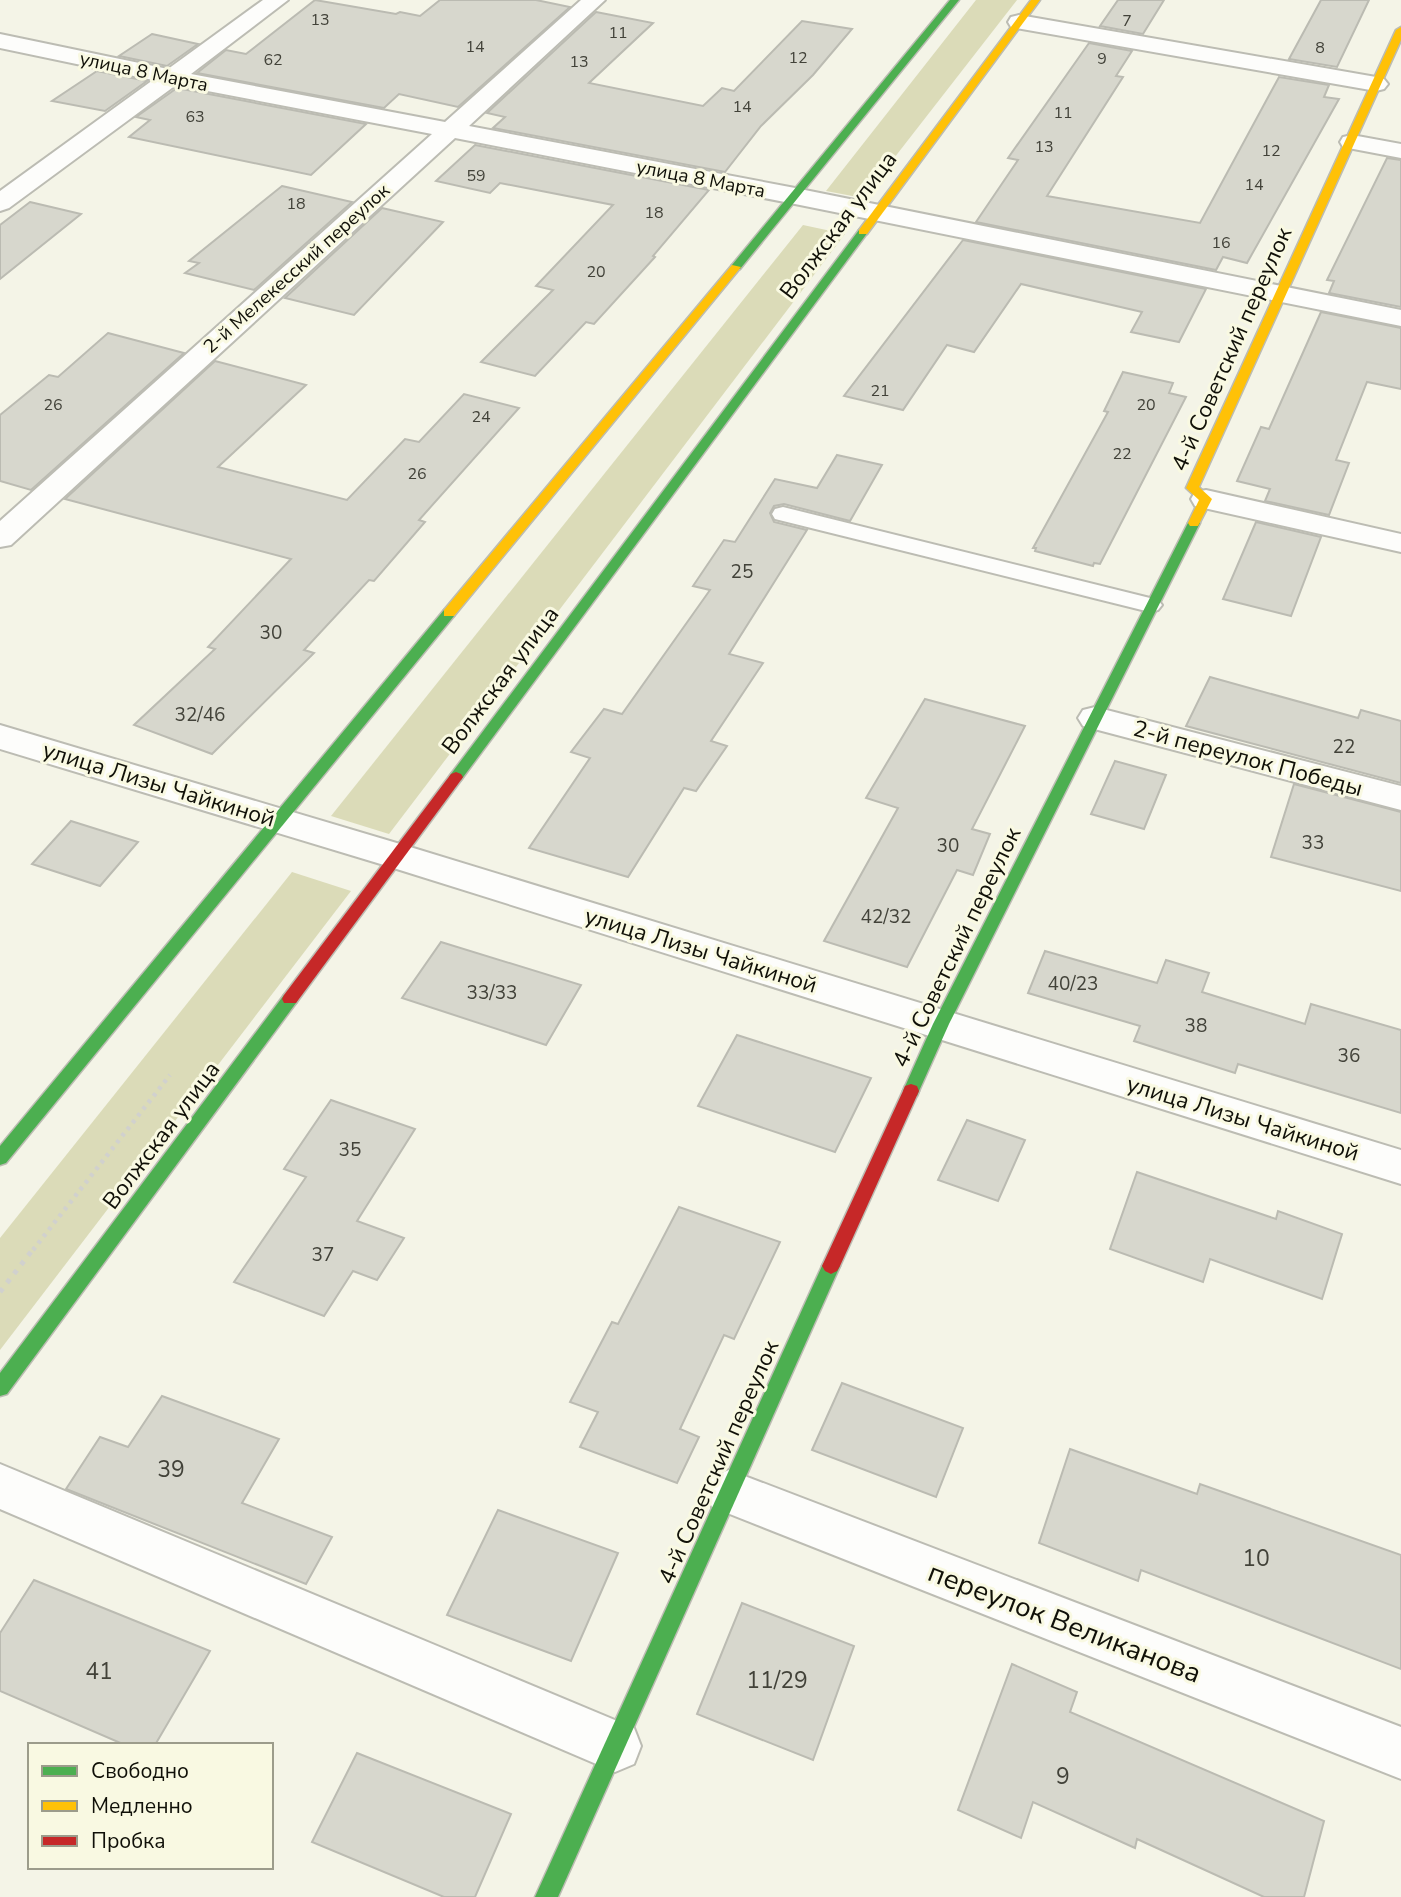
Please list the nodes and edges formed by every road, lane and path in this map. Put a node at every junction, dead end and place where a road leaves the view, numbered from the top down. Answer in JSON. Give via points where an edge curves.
{"nodes":[{"id":1,"x":277,"y":0,"type":"edge"},
{"id":2,"x":594,"y":0,"type":"edge"},
{"id":3,"x":955,"y":0,"type":"edge"},
{"id":4,"x":1036,"y":0,"type":"edge"},
{"id":5,"x":1019,"y":22,"type":"junction"},
{"id":6,"x":1401,"y":30,"type":"edge"},
{"id":7,"x":0,"y":41,"type":"edge"},
{"id":8,"x":171,"y":77,"type":"junction"},
{"id":9,"x":1376,"y":84,"type":"junction"},
{"id":10,"x":447,"y":131,"type":"junction"},
{"id":11,"x":1352,"y":142,"type":"junction"},
{"id":12,"x":1401,"y":151,"type":"edge"},
{"id":13,"x":795,"y":196,"type":"junction"},
{"id":14,"x":0,"y":203,"type":"edge"},
{"id":15,"x":875,"y":213,"type":"junction"},
{"id":16,"x":1279,"y":293,"type":"junction"},
{"id":17,"x":1401,"y":318,"type":"edge"},
{"id":18,"x":1206,"y":499,"type":"junction"},
{"id":19,"x":783,"y":514,"type":"dead end"},
{"id":20,"x":0,"y":538,"type":"edge"},
{"id":21,"x":1401,"y":543,"type":"edge"},
{"id":22,"x":1150,"y":605,"type":"junction"},
{"id":23,"x":1095,"y":718,"type":"junction"},
{"id":24,"x":0,"y":737,"type":"edge"},
{"id":25,"x":1401,"y":798,"type":"edge"},
{"id":26,"x":276,"y":819,"type":"junction"},
{"id":27,"x":397,"y":856,"type":"junction"},
{"id":28,"x":941,"y":1024,"type":"junction"},
{"id":29,"x":0,"y":1158,"type":"edge"},
{"id":30,"x":1401,"y":1167,"type":"edge"},
{"id":31,"x":0,"y":1388,"type":"edge"},
{"id":32,"x":0,"y":1486,"type":"edge"},
{"id":33,"x":729,"y":1492,"type":"junction"},
{"id":34,"x":615,"y":1746,"type":"junction"},
{"id":35,"x":1401,"y":1753,"type":"edge"},
{"id":36,"x":546,"y":1897,"type":"edge"}],
"edges":[{"from":1,"to":8,"type":"street"},
{"from":2,"to":10,"type":"street","name":"2-й Мелекесский переулок"},
{"from":3,"to":13,"type":"main road"},
{"from":4,"to":5,"type":"main road","name":"Волжская улица"},
{"from":5,"to":9,"type":"street"},
{"from":5,"to":15,"type":"main road","name":"Волжская улица"},
{"from":6,"to":9,"type":"main road","name":"4-й Советский переулок"},
{"from":7,"to":8,"type":"street","name":"улица 8 Марта"},
{"from":8,"to":10,"type":"street","name":"улица 8 Марта"},
{"from":8,"to":14,"type":"street"},
{"from":9,"to":11,"type":"main road","name":"4-й Советский переулок"},
{"from":10,"to":13,"type":"street","name":"улица 8 Марта"},
{"from":10,"to":20,"type":"street","name":"2-й Мелекесский переулок"},
{"from":11,"to":12,"type":"street"},
{"from":11,"to":16,"type":"main road","name":"4-й Советский переулок"},
{"from":13,"to":15,"type":"street","name":"улица 8 Марта"},
{"from":13,"to":26,"type":"main road"},
{"from":15,"to":16,"type":"street","name":"улица 8 Марта"},
{"from":15,"to":27,"type":"main road","name":"Волжская улица"},
{"from":16,"to":17,"type":"street","name":"улица 8 Марта"},
{"from":16,"to":18,"type":"main road","name":"4-й Советский переулок","via":[[1192,488]]},
{"from":18,"to":21,"type":"street"},
{"from":18,"to":22,"type":"main road","name":"4-й Советский переулок"},
{"from":19,"to":22,"type":"lane"},
{"from":22,"to":23,"type":"main road","name":"4-й Советский переулок"},
{"from":23,"to":25,"type":"street","name":"2-й переулок Победы"},
{"from":23,"to":28,"type":"main road","name":"4-й Советский переулок"},
{"from":24,"to":26,"type":"street","name":"улица Лизы Чайкиной"},
{"from":26,"to":27,"type":"street","name":"улица Лизы Чайкиной"},
{"from":26,"to":29,"type":"main road"},
{"from":27,"to":28,"type":"street","name":"улица Лизы Чайкиной"},
{"from":27,"to":31,"type":"main road","name":"Волжская улица"},
{"from":28,"to":30,"type":"street","name":"улица Лизы Чайкиной"},
{"from":28,"to":33,"type":"main road","name":"4-й Советский переулок"},
{"from":32,"to":34,"type":"street"},
{"from":33,"to":34,"type":"main road","name":"4-й Советский переулок"},
{"from":33,"to":35,"type":"street","name":"переулок Великанова"},
{"from":34,"to":36,"type":"main road","name":"4-й Советский переулок"}]}
